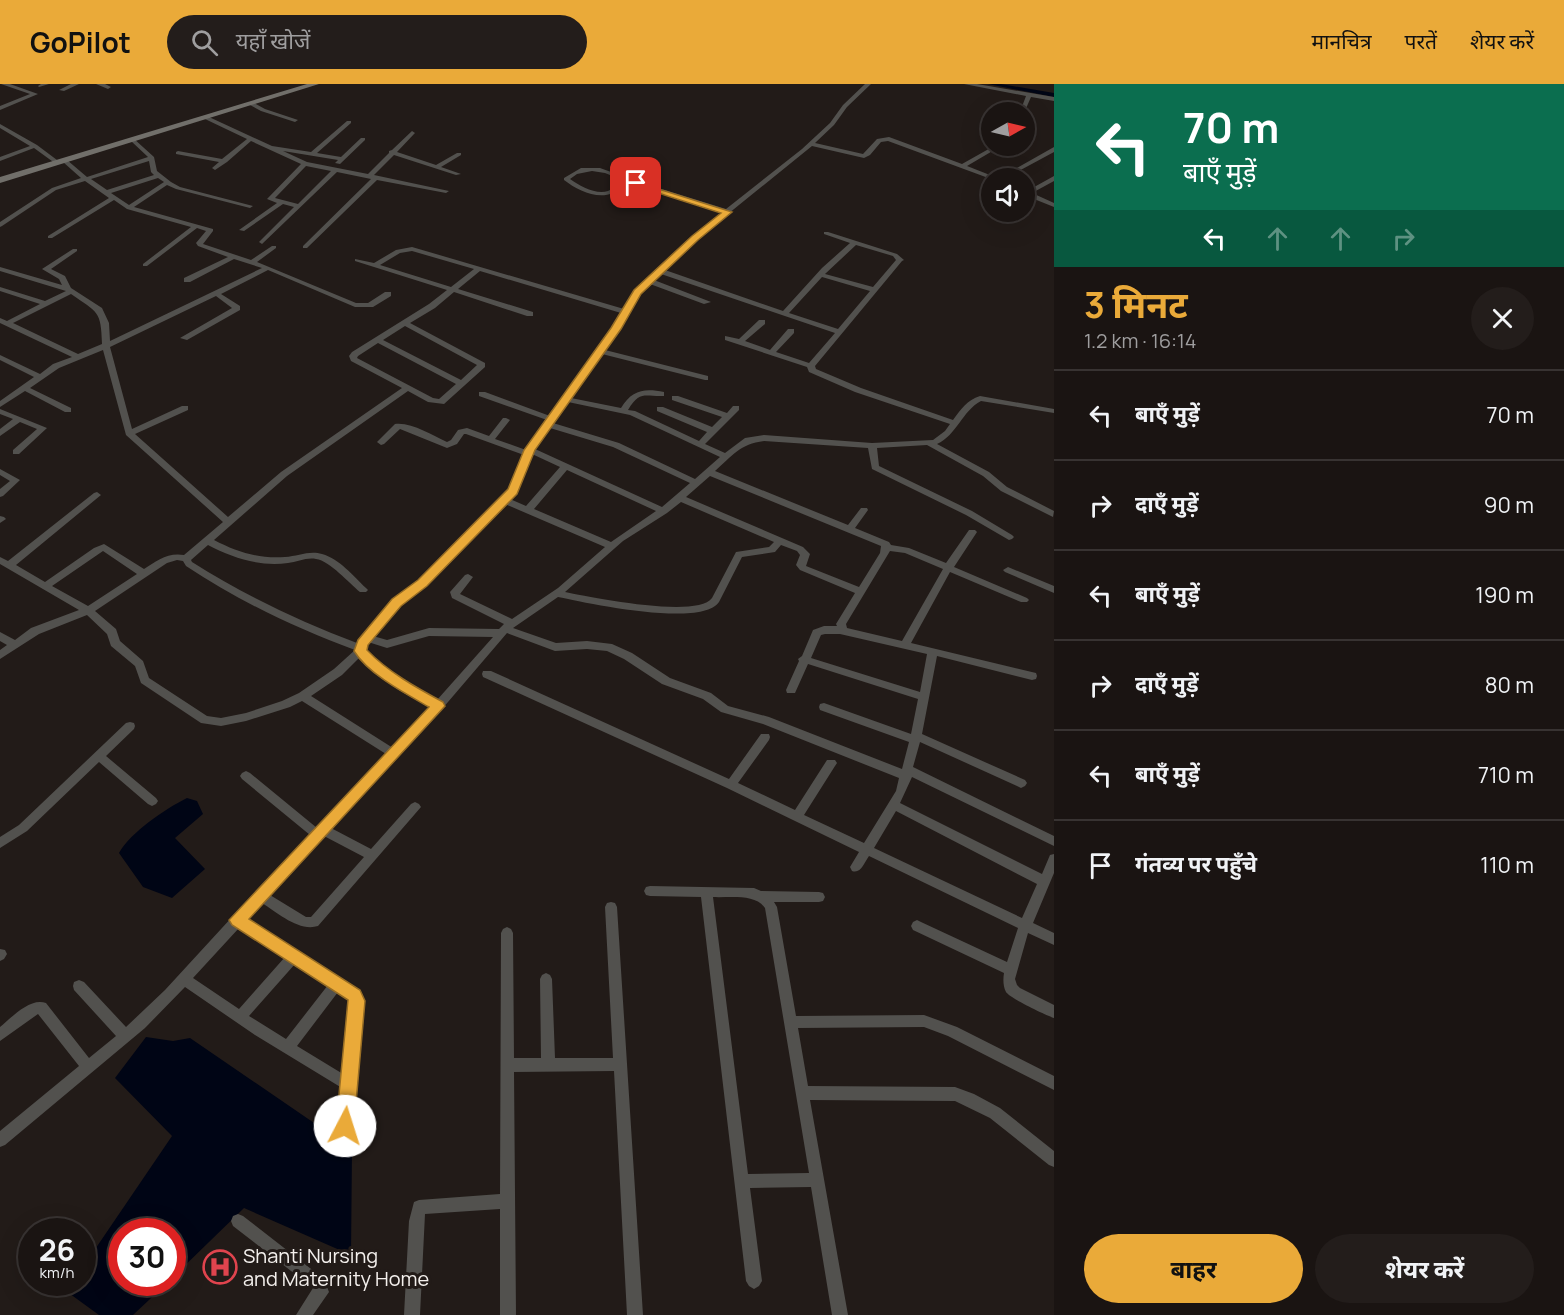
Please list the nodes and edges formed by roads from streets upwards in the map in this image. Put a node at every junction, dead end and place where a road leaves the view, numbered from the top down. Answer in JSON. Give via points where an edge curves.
{"nodes":[{"id":1,"x":4,"y":84,"type":"edge"},
{"id":2,"x":76,"y":84,"type":"edge"},
{"id":3,"x":99,"y":84,"type":"edge"},
{"id":4,"x":315,"y":84,"type":"edge"},
{"id":5,"x":868,"y":84,"type":"edge"},
{"id":6,"x":967,"y":84,"type":"edge"},
{"id":7,"x":108,"y":87,"type":"dead end"},
{"id":8,"x":62,"y":90,"type":"dead end"},
{"id":9,"x":1029,"y":95,"type":"junction"},
{"id":10,"x":1054,"y":99,"type":"edge"},
{"id":11,"x":1027,"y":102,"type":"edge"},
{"id":12,"x":252,"y":104,"type":"junction"},
{"id":13,"x":0,"y":108,"type":"edge"},
{"id":14,"x":207,"y":118,"type":"junction"},
{"id":15,"x":295,"y":120,"type":"dead end"},
{"id":16,"x":349,"y":122,"type":"dead end"},
{"id":17,"x":0,"y":126,"type":"edge"},
{"id":18,"x":412,"y":133,"type":"dead end"},
{"id":19,"x":363,"y":139,"type":"dead end"},
{"id":20,"x":134,"y":140,"type":"junction"},
{"id":21,"x":250,"y":140,"type":"junction"},
{"id":22,"x":811,"y":144,"type":"junction"},
{"id":23,"x":35,"y":146,"type":"junction"},
{"id":24,"x":266,"y":147,"type":"junction"},
{"id":25,"x":1054,"y":149,"type":"edge"},
{"id":26,"x":391,"y":152,"type":"junction"},
{"id":27,"x":178,"y":153,"type":"dead end"},
{"id":28,"x":313,"y":153,"type":"junction"},
{"id":29,"x":459,"y":154,"type":"dead end"},
{"id":30,"x":981,"y":156,"type":"edge"},
{"id":31,"x":152,"y":158,"type":"junction"},
{"id":32,"x":0,"y":159,"type":"edge"},
{"id":33,"x":343,"y":159,"type":"junction"},
{"id":34,"x":225,"y":161,"type":"junction"},
{"id":35,"x":62,"y":162,"type":"junction"},
{"id":36,"x":304,"y":164,"type":"junction"},
{"id":37,"x":963,"y":166,"type":"junction"},
{"id":38,"x":436,"y":167,"type":"junction"},
{"id":39,"x":215,"y":168,"type":"dead end"},
{"id":40,"x":1020,"y":168,"type":"edge"},
{"id":41,"x":333,"y":170,"type":"junction"},
{"id":42,"x":981,"y":173,"type":"edge"},
{"id":43,"x":458,"y":174,"type":"dead end"},
{"id":44,"x":159,"y":175,"type":"junction"},
{"id":45,"x":372,"y":177,"type":"junction"},
{"id":46,"x":86,"y":179,"type":"junction"},
{"id":47,"x":0,"y":180,"type":"edge"},
{"id":48,"x":1052,"y":182,"type":"edge"},
{"id":49,"x":167,"y":183,"type":"junction"},
{"id":50,"x":633,"y":183,"type":"junction"},
{"id":51,"x":1035,"y":189,"type":"edge"},
{"id":52,"x":446,"y":191,"type":"dead end"},
{"id":53,"x":105,"y":193,"type":"junction"},
{"id":54,"x":1035,"y":196,"type":"edge"},
{"id":55,"x":113,"y":198,"type":"junction"},
{"id":56,"x":281,"y":202,"type":"junction"},
{"id":57,"x":1054,"y":205,"type":"edge"},
{"id":58,"x":250,"y":206,"type":"dead end"},
{"id":59,"x":299,"y":206,"type":"junction"},
{"id":60,"x":129,"y":208,"type":"junction"},
{"id":61,"x":728,"y":212,"type":"junction"},
{"id":62,"x":0,"y":213,"type":"edge"},
{"id":63,"x":14,"y":216,"type":"junction"},
{"id":64,"x":0,"y":225,"type":"edge"},
{"id":65,"x":196,"y":225,"type":"junction"},
{"id":66,"x":242,"y":230,"type":"dead end"},
{"id":67,"x":826,"y":233,"type":"dead end"},
{"id":68,"x":50,"y":237,"type":"dead end"},
{"id":69,"x":262,"y":242,"type":"dead end"},
{"id":70,"x":855,"y":242,"type":"junction"},
{"id":71,"x":274,"y":247,"type":"dead end"},
{"id":72,"x":305,"y":247,"type":"dead end"},
{"id":73,"x":75,"y":250,"type":"dead end"},
{"id":74,"x":235,"y":256,"type":"junction"},
{"id":75,"x":357,"y":260,"type":"dead end"},
{"id":76,"x":252,"y":262,"type":"junction"},
{"id":77,"x":145,"y":265,"type":"dead end"},
{"id":78,"x":375,"y":265,"type":"junction"},
{"id":79,"x":268,"y":268,"type":"junction"},
{"id":80,"x":480,"y":268,"type":"junction"},
{"id":81,"x":0,"y":269,"type":"edge"},
{"id":82,"x":660,"y":271,"type":"junction"},
{"id":83,"x":821,"y":275,"type":"junction"},
{"id":84,"x":187,"y":280,"type":"dead end"},
{"id":85,"x":650,"y":281,"type":"junction"},
{"id":86,"x":0,"y":289,"type":"edge"},
{"id":87,"x":453,"y":289,"type":"junction"},
{"id":88,"x":70,"y":290,"type":"junction"},
{"id":89,"x":875,"y":290,"type":"junction"},
{"id":90,"x":217,"y":294,"type":"junction"},
{"id":91,"x":388,"y":294,"type":"dead end"},
{"id":92,"x":707,"y":302,"type":"dead end"},
{"id":93,"x":46,"y":304,"type":"junction"},
{"id":94,"x":625,"y":312,"type":"junction"},
{"id":95,"x":530,"y":314,"type":"dead end"},
{"id":96,"x":784,"y":314,"type":"junction"},
{"id":97,"x":0,"y":320,"type":"edge"},
{"id":98,"x":762,"y":322,"type":"dead end"},
{"id":99,"x":9,"y":323,"type":"junction"},
{"id":100,"x":404,"y":323,"type":"junction"},
{"id":101,"x":0,"y":327,"type":"edge"},
{"id":102,"x":790,"y":331,"type":"dead end"},
{"id":103,"x":839,"y":332,"type":"junction"},
{"id":104,"x":184,"y":338,"type":"dead end"},
{"id":105,"x":728,"y":338,"type":"dead end"},
{"id":106,"x":377,"y":340,"type":"junction"},
{"id":107,"x":740,"y":342,"type":"junction"},
{"id":108,"x":106,"y":346,"type":"junction"},
{"id":109,"x":601,"y":351,"type":"junction"},
{"id":110,"x":771,"y":352,"type":"junction"},
{"id":111,"x":0,"y":357,"type":"edge"},
{"id":112,"x":78,"y":357,"type":"junction"},
{"id":113,"x":812,"y":366,"type":"junction"},
{"id":114,"x":40,"y":377,"type":"junction"},
{"id":115,"x":705,"y":378,"type":"dead end"},
{"id":116,"x":462,"y":384,"type":"junction"},
{"id":117,"x":408,"y":387,"type":"junction"},
{"id":118,"x":25,"y":388,"type":"junction"},
{"id":119,"x":482,"y":394,"type":"dead end"},
{"id":120,"x":661,"y":394,"type":"dead end"},
{"id":121,"x":675,"y":398,"type":"dead end"},
{"id":122,"x":566,"y":399,"type":"junction"},
{"id":123,"x":0,"y":405,"type":"edge"},
{"id":124,"x":185,"y":408,"type":"dead end"},
{"id":125,"x":736,"y":408,"type":"dead end"},
{"id":126,"x":660,"y":409,"type":"dead end"},
{"id":127,"x":68,"y":410,"type":"dead end"},
{"id":128,"x":0,"y":411,"type":"edge"},
{"id":129,"x":623,"y":411,"type":"junction"},
{"id":130,"x":1054,"y":411,"type":"edge"},
{"id":131,"x":728,"y":416,"type":"junction"},
{"id":132,"x":19,"y":418,"type":"junction"},
{"id":133,"x":506,"y":420,"type":"dead end"},
{"id":134,"x":549,"y":421,"type":"junction"},
{"id":135,"x":955,"y":423,"type":"junction"},
{"id":136,"x":713,"y":431,"type":"junction"},
{"id":137,"x":0,"y":433,"type":"edge"},
{"id":138,"x":129,"y":434,"type":"junction"},
{"id":139,"x":490,"y":440,"type":"junction"},
{"id":140,"x":381,"y":442,"type":"dead end"},
{"id":141,"x":929,"y":443,"type":"junction"},
{"id":142,"x":700,"y":444,"type":"junction"},
{"id":143,"x":872,"y":446,"type":"junction"},
{"id":144,"x":16,"y":452,"type":"dead end"},
{"id":145,"x":529,"y":452,"type":"junction"},
{"id":146,"x":721,"y":454,"type":"junction"},
{"id":147,"x":566,"y":465,"type":"junction"},
{"id":148,"x":0,"y":472,"type":"edge"},
{"id":149,"x":709,"y":472,"type":"junction"},
{"id":150,"x":697,"y":483,"type":"junction"},
{"id":151,"x":0,"y":494,"type":"edge"},
{"id":152,"x":97,"y":495,"type":"dead end"},
{"id":153,"x":679,"y":498,"type":"junction"},
{"id":154,"x":504,"y":500,"type":"junction"},
{"id":155,"x":528,"y":510,"type":"junction"},
{"id":156,"x":864,"y":510,"type":"dead end"},
{"id":157,"x":664,"y":511,"type":"junction"},
{"id":158,"x":1053,"y":513,"type":"edge"},
{"id":159,"x":228,"y":522,"type":"junction"},
{"id":160,"x":850,"y":529,"type":"junction"},
{"id":161,"x":972,"y":532,"type":"dead end"},
{"id":162,"x":1009,"y":537,"type":"dead end"},
{"id":163,"x":207,"y":540,"type":"junction"},
{"id":164,"x":780,"y":540,"type":"junction"},
{"id":165,"x":612,"y":546,"type":"junction"},
{"id":166,"x":887,"y":548,"type":"junction"},
{"id":167,"x":186,"y":559,"type":"junction"},
{"id":168,"x":5,"y":563,"type":"edge"},
{"id":169,"x":948,"y":568,"type":"junction"},
{"id":170,"x":1008,"y":570,"type":"dead end"},
{"id":171,"x":143,"y":573,"type":"junction"},
{"id":172,"x":468,"y":577,"type":"dead end"},
{"id":173,"x":45,"y":586,"type":"junction"},
{"id":174,"x":363,"y":590,"type":"dead end"},
{"id":175,"x":1054,"y":590,"type":"edge"},
{"id":176,"x":860,"y":591,"type":"junction"},
{"id":177,"x":556,"y":593,"type":"junction"},
{"id":178,"x":1024,"y":600,"type":"dead end"},
{"id":179,"x":88,"y":611,"type":"junction"},
{"id":180,"x":507,"y":628,"type":"junction"},
{"id":181,"x":841,"y":630,"type":"junction"},
{"id":182,"x":0,"y":636,"type":"edge"},
{"id":183,"x":366,"y":638,"type":"junction"},
{"id":184,"x":15,"y":645,"type":"junction"},
{"id":185,"x":905,"y":645,"type":"junction"},
{"id":186,"x":360,"y":649,"type":"junction"},
{"id":187,"x":933,"y":651,"type":"junction"},
{"id":188,"x":0,"y":655,"type":"edge"},
{"id":189,"x":803,"y":659,"type":"junction"},
{"id":190,"x":487,"y":675,"type":"dead end"},
{"id":191,"x":1032,"y":676,"type":"dead end"},
{"id":192,"x":791,"y":690,"type":"dead end"},
{"id":193,"x":303,"y":696,"type":"junction"},
{"id":194,"x":924,"y":697,"type":"junction"},
{"id":195,"x":438,"y":706,"type":"junction"},
{"id":196,"x":824,"y":707,"type":"dead end"},
{"id":197,"x":130,"y":726,"type":"dead end"},
{"id":198,"x":765,"y":737,"type":"dead end"},
{"id":199,"x":916,"y":738,"type":"junction"},
{"id":200,"x":394,"y":754,"type":"junction"},
{"id":201,"x":99,"y":756,"type":"junction"},
{"id":202,"x":831,"y":763,"type":"dead end"},
{"id":203,"x":907,"y":773,"type":"junction"},
{"id":204,"x":246,"y":776,"type":"dead end"},
{"id":205,"x":1021,"y":783,"type":"dead end"},
{"id":206,"x":731,"y":785,"type":"junction"},
{"id":207,"x":152,"y":801,"type":"dead end"},
{"id":208,"x":894,"y":805,"type":"junction"},
{"id":209,"x":416,"y":807,"type":"dead end"},
{"id":210,"x":797,"y":816,"type":"junction"},
{"id":211,"x":321,"y":833,"type":"junction"},
{"id":212,"x":1054,"y":841,"type":"edge"},
{"id":213,"x":0,"y":843,"type":"edge"},
{"id":214,"x":867,"y":849,"type":"junction"},
{"id":215,"x":372,"y":856,"type":"junction"},
{"id":216,"x":1054,"y":859,"type":"edge"},
{"id":217,"x":856,"y":867,"type":"dead end"},
{"id":218,"x":1044,"y":881,"type":"junction"},
{"id":219,"x":651,"y":891,"type":"dead end"},
{"id":220,"x":706,"y":892,"type":"junction"},
{"id":221,"x":261,"y":896,"type":"junction"},
{"id":222,"x":761,"y":896,"type":"junction"},
{"id":223,"x":819,"y":897,"type":"dead end"},
{"id":224,"x":611,"y":907,"type":"dead end"},
{"id":225,"x":237,"y":920,"type":"junction"},
{"id":226,"x":1026,"y":925,"type":"junction"},
{"id":227,"x":917,"y":926,"type":"dead end"},
{"id":228,"x":507,"y":933,"type":"dead end"},
{"id":229,"x":1054,"y":939,"type":"edge"},
{"id":230,"x":294,"y":956,"type":"junction"},
{"id":231,"x":1011,"y":970,"type":"junction"},
{"id":232,"x":184,"y":979,"type":"junction"},
{"id":233,"x":546,"y":979,"type":"dead end"},
{"id":234,"x":337,"y":983,"type":"junction"},
{"id":235,"x":79,"y":986,"type":"dead end"},
{"id":236,"x":1054,"y":1012,"type":"edge"},
{"id":237,"x":240,"y":1017,"type":"junction"},
{"id":238,"x":790,"y":1022,"type":"junction"},
{"id":239,"x":0,"y":1035,"type":"edge"},
{"id":240,"x":125,"y":1036,"type":"junction"},
{"id":241,"x":287,"y":1048,"type":"junction"},
{"id":242,"x":548,"y":1064,"type":"junction"},
{"id":243,"x":620,"y":1064,"type":"junction"},
{"id":244,"x":508,"y":1065,"type":"junction"},
{"id":245,"x":88,"y":1067,"type":"junction"},
{"id":246,"x":1054,"y":1083,"type":"edge"},
{"id":247,"x":349,"y":1085,"type":"junction"},
{"id":248,"x":803,"y":1093,"type":"junction"},
{"id":249,"x":345,"y":1126,"type":"dead end"},
{"id":250,"x":0,"y":1140,"type":"edge"},
{"id":251,"x":1054,"y":1160,"type":"edge"},
{"id":252,"x":817,"y":1180,"type":"junction"},
{"id":253,"x":743,"y":1181,"type":"junction"},
{"id":254,"x":509,"y":1201,"type":"junction"},
{"id":255,"x":238,"y":1221,"type":"dead end"},
{"id":256,"x":754,"y":1281,"type":"dead end"},
{"id":257,"x":304,"y":1315,"type":"edge"},
{"id":258,"x":411,"y":1315,"type":"edge"},
{"id":259,"x":508,"y":1315,"type":"edge"},
{"id":260,"x":635,"y":1315,"type":"edge"},
{"id":261,"x":840,"y":1315,"type":"edge"}],
"edges":[{"from":1,"to":13,"type":"street","via":[[35,94]]},
{"from":2,"to":8,"type":"street"},
{"from":3,"to":7,"type":"street"},
{"from":4,"to":12,"type":"street"},
{"from":5,"to":22,"type":"street"},
{"from":6,"to":9,"type":"street"},
{"from":9,"to":10,"type":"street"},
{"from":9,"to":11,"type":"street"},
{"from":12,"to":14,"type":"street"},
{"from":12,"to":15,"type":"street"},
{"from":14,"to":20,"type":"street"},
{"from":14,"to":21,"type":"street"},
{"from":16,"to":28,"type":"street"},
{"from":17,"to":23,"type":"street"},
{"from":18,"to":26,"type":"street"},
{"from":19,"to":33,"type":"street"},
{"from":20,"to":31,"type":"street"},
{"from":20,"to":35,"type":"street"},
{"from":21,"to":24,"type":"street"},
{"from":21,"to":34,"type":"street"},
{"from":22,"to":37,"type":"street","via":[[862,156],[886,138]]},
{"from":22,"to":61,"type":"street"},
{"from":23,"to":32,"type":"street"},
{"from":23,"to":35,"type":"street"},
{"from":24,"to":28,"type":"street"},
{"from":24,"to":36,"type":"street"},
{"from":25,"to":40,"type":"street"},
{"from":26,"to":38,"type":"street"},
{"from":26,"to":45,"type":"street"},
{"from":27,"to":34,"type":"street"},
{"from":28,"to":33,"type":"street"},
{"from":29,"to":38,"type":"street"},
{"from":30,"to":37,"type":"street"},
{"from":31,"to":44,"type":"street","via":[[153,172]]},
{"from":31,"to":46,"type":"street"},
{"from":33,"to":41,"type":"street"},
{"from":34,"to":39,"type":"street"},
{"from":35,"to":46,"type":"street"},
{"from":35,"to":47,"type":"street"},
{"from":36,"to":41,"type":"street"},
{"from":36,"to":56,"type":"street","via":[[270,199]]},
{"from":37,"to":42,"type":"street"},
{"from":38,"to":43,"type":"street"},
{"from":41,"to":45,"type":"street"},
{"from":41,"to":59,"type":"street"},
{"from":44,"to":49,"type":"street"},
{"from":44,"to":53,"type":"street"},
{"from":45,"to":52,"type":"street"},
{"from":45,"to":72,"type":"street"},
{"from":46,"to":53,"type":"street"},
{"from":46,"to":63,"type":"street","via":[[54,189]]},
{"from":48,"to":51,"type":"street"},
{"from":49,"to":58,"type":"street"},
{"from":49,"to":60,"type":"street"},
{"from":50,"to":50,"type":"street","via":[[624,183],[603,194],[566,179],[592,168]]},
{"from":50,"to":61,"type":"street"},
{"from":53,"to":55,"type":"street"},
{"from":54,"to":57,"type":"street"},
{"from":55,"to":60,"type":"street"},
{"from":55,"to":68,"type":"street"},
{"from":56,"to":59,"type":"street"},
{"from":56,"to":66,"type":"street"},
{"from":59,"to":69,"type":"street"},
{"from":60,"to":65,"type":"street"},
{"from":61,"to":82,"type":"street"},
{"from":62,"to":63,"type":"street"},
{"from":63,"to":64,"type":"street"},
{"from":65,"to":74,"type":"street","via":[[211,230],[200,244]]},
{"from":65,"to":77,"type":"street"},
{"from":67,"to":70,"type":"street"},
{"from":70,"to":83,"type":"street"},
{"from":70,"to":89,"type":"street","via":[[900,260]]},
{"from":71,"to":76,"type":"street"},
{"from":73,"to":88,"type":"street","via":[[46,269],[62,278]]},
{"from":74,"to":76,"type":"street"},
{"from":74,"to":84,"type":"street"},
{"from":75,"to":78,"type":"street"},
{"from":76,"to":79,"type":"street"},
{"from":78,"to":80,"type":"street","via":[[409,249]]},
{"from":78,"to":87,"type":"street"},
{"from":79,"to":90,"type":"street"},
{"from":79,"to":91,"type":"street","via":[[358,306],[370,305]]},
{"from":80,"to":87,"type":"street"},
{"from":80,"to":94,"type":"street"},
{"from":81,"to":88,"type":"street"},
{"from":82,"to":85,"type":"street"},
{"from":82,"to":96,"type":"street"},
{"from":83,"to":89,"type":"street"},
{"from":83,"to":96,"type":"street"},
{"from":85,"to":92,"type":"street"},
{"from":85,"to":94,"type":"street","via":[[637,292]]},
{"from":86,"to":93,"type":"street"},
{"from":87,"to":95,"type":"street"},
{"from":87,"to":100,"type":"street"},
{"from":88,"to":93,"type":"street"},
{"from":88,"to":108,"type":"street","via":[[102,315]]},
{"from":89,"to":103,"type":"street"},
{"from":90,"to":104,"type":"street","via":[[237,308]]},
{"from":90,"to":108,"type":"street"},
{"from":93,"to":99,"type":"street"},
{"from":94,"to":109,"type":"street"},
{"from":96,"to":103,"type":"street"},
{"from":97,"to":99,"type":"street"},
{"from":98,"to":107,"type":"street"},
{"from":99,"to":101,"type":"street"},
{"from":99,"to":112,"type":"street"},
{"from":100,"to":106,"type":"street"},
{"from":100,"to":116,"type":"street","via":[[481,363],[482,367]]},
{"from":102,"to":110,"type":"street"},
{"from":103,"to":113,"type":"street"},
{"from":105,"to":107,"type":"street"},
{"from":106,"to":116,"type":"street"},
{"from":106,"to":117,"type":"street","via":[[353,357]]},
{"from":107,"to":110,"type":"street"},
{"from":108,"to":112,"type":"street"},
{"from":108,"to":138,"type":"street"},
{"from":109,"to":115,"type":"street"},
{"from":109,"to":122,"type":"street"},
{"from":110,"to":113,"type":"street"},
{"from":111,"to":114,"type":"street"},
{"from":112,"to":114,"type":"street"},
{"from":113,"to":135,"type":"street","via":[[819,375]]},
{"from":114,"to":118,"type":"street"},
{"from":116,"to":117,"type":"street","via":[[438,402]]},
{"from":117,"to":159,"type":"street","via":[[309,456]]},
{"from":118,"to":123,"type":"street"},
{"from":118,"to":127,"type":"street"},
{"from":119,"to":134,"type":"street"},
{"from":120,"to":129,"type":"street","via":[[635,394]]},
{"from":121,"to":131,"type":"street"},
{"from":122,"to":129,"type":"street"},
{"from":122,"to":134,"type":"street"},
{"from":124,"to":138,"type":"street"},
{"from":125,"to":131,"type":"street"},
{"from":126,"to":136,"type":"street"},
{"from":128,"to":132,"type":"street"},
{"from":129,"to":142,"type":"street"},
{"from":130,"to":135,"type":"street","via":[[980,398],[962,410]]},
{"from":131,"to":136,"type":"street"},
{"from":132,"to":137,"type":"street"},
{"from":132,"to":144,"type":"street","via":[[43,428]]},
{"from":133,"to":139,"type":"street"},
{"from":134,"to":145,"type":"street"},
{"from":134,"to":150,"type":"street","via":[[616,445]]},
{"from":135,"to":141,"type":"street","via":[[945,438]]},
{"from":136,"to":142,"type":"street"},
{"from":138,"to":159,"type":"street"},
{"from":139,"to":140,"type":"street","via":[[465,431],[447,445],[400,426]]},
{"from":139,"to":145,"type":"street"},
{"from":141,"to":143,"type":"street"},
{"from":141,"to":158,"type":"street","via":[[986,474],[1004,489]]},
{"from":142,"to":146,"type":"street"},
{"from":143,"to":146,"type":"street","via":[[754,438]]},
{"from":143,"to":162,"type":"street","via":[[875,467]]},
{"from":145,"to":147,"type":"street"},
{"from":145,"to":154,"type":"street","via":[[517,484]]},
{"from":146,"to":149,"type":"street"},
{"from":147,"to":155,"type":"street"},
{"from":147,"to":157,"type":"street"},
{"from":148,"to":151,"type":"street","via":[[16,480]]},
{"from":149,"to":150,"type":"street"},
{"from":149,"to":160,"type":"street"},
{"from":150,"to":153,"type":"street"},
{"from":152,"to":168,"type":"street"},
{"from":153,"to":157,"type":"street"},
{"from":153,"to":164,"type":"street"},
{"from":154,"to":155,"type":"street"},
{"from":154,"to":183,"type":"street","via":[[422,583],[396,602]]},
{"from":155,"to":165,"type":"street"},
{"from":156,"to":160,"type":"street"},
{"from":157,"to":165,"type":"street"},
{"from":159,"to":163,"type":"street"},
{"from":160,"to":166,"type":"street","via":[[884,542]]},
{"from":161,"to":169,"type":"street"},
{"from":163,"to":167,"type":"street"},
{"from":163,"to":174,"type":"street","via":[[246,558],[282,561],[317,555]]},
{"from":164,"to":176,"type":"street","via":[[803,551],[803,568]]},
{"from":164,"to":177,"type":"street","via":[[772,550],[739,554],[714,601],[704,608],[634,607]]},
{"from":165,"to":177,"type":"street"},
{"from":166,"to":169,"type":"street","via":[[906,550]]},
{"from":166,"to":176,"type":"street"},
{"from":167,"to":171,"type":"street","via":[[172,557]]},
{"from":167,"to":186,"type":"street","via":[[245,600]]},
{"from":168,"to":173,"type":"street"},
{"from":169,"to":178,"type":"street"},
{"from":169,"to":185,"type":"street"},
{"from":170,"to":175,"type":"street"},
{"from":171,"to":173,"type":"street","via":[[104,547]]},
{"from":171,"to":179,"type":"street"},
{"from":172,"to":180,"type":"street","via":[[455,596]]},
{"from":173,"to":179,"type":"street"},
{"from":176,"to":181,"type":"street"},
{"from":177,"to":180,"type":"street"},
{"from":179,"to":184,"type":"street","via":[[35,631]]},
{"from":179,"to":193,"type":"street","via":[[139,664],[146,680],[205,720],[221,722],[246,717]]},
{"from":180,"to":183,"type":"street","via":[[422,633],[387,644]]},
{"from":180,"to":195,"type":"street"},
{"from":180,"to":203,"type":"street","via":[[555,647],[608,647],[666,681],[707,696],[724,709],[765,720]]},
{"from":181,"to":185,"type":"street"},
{"from":181,"to":189,"type":"street","via":[[819,631]]},
{"from":182,"to":184,"type":"street"},
{"from":183,"to":186,"type":"street"},
{"from":184,"to":188,"type":"street"},
{"from":185,"to":187,"type":"street"},
{"from":186,"to":193,"type":"street","via":[[338,672]]},
{"from":186,"to":195,"type":"street","via":[[369,661]]},
{"from":187,"to":191,"type":"street"},
{"from":187,"to":194,"type":"street"},
{"from":189,"to":192,"type":"street"},
{"from":189,"to":194,"type":"street"},
{"from":190,"to":206,"type":"street"},
{"from":193,"to":200,"type":"street"},
{"from":194,"to":199,"type":"street"},
{"from":195,"to":200,"type":"street"},
{"from":196,"to":199,"type":"street"},
{"from":197,"to":201,"type":"street"},
{"from":198,"to":206,"type":"street"},
{"from":199,"to":203,"type":"street"},
{"from":199,"to":205,"type":"street"},
{"from":200,"to":211,"type":"street"},
{"from":201,"to":207,"type":"street"},
{"from":201,"to":213,"type":"street","via":[[23,828]]},
{"from":202,"to":210,"type":"street"},
{"from":203,"to":208,"type":"street"},
{"from":203,"to":212,"type":"street"},
{"from":204,"to":211,"type":"street"},
{"from":206,"to":210,"type":"street"},
{"from":208,"to":214,"type":"street"},
{"from":208,"to":218,"type":"street"},
{"from":209,"to":215,"type":"street"},
{"from":210,"to":214,"type":"street"},
{"from":211,"to":215,"type":"street"},
{"from":211,"to":221,"type":"street"},
{"from":214,"to":217,"type":"street"},
{"from":214,"to":226,"type":"street"},
{"from":215,"to":221,"type":"street","via":[[314,922],[304,922]]},
{"from":216,"to":218,"type":"street"},
{"from":218,"to":226,"type":"street"},
{"from":219,"to":220,"type":"street"},
{"from":220,"to":222,"type":"street"},
{"from":220,"to":253,"type":"street"},
{"from":221,"to":225,"type":"street"},
{"from":222,"to":223,"type":"street"},
{"from":222,"to":238,"type":"street","via":[[771,908]]},
{"from":224,"to":243,"type":"street"},
{"from":225,"to":230,"type":"street"},
{"from":225,"to":232,"type":"street"},
{"from":226,"to":229,"type":"street"},
{"from":226,"to":231,"type":"street"},
{"from":227,"to":231,"type":"street"},
{"from":228,"to":244,"type":"street"},
{"from":230,"to":234,"type":"street"},
{"from":230,"to":237,"type":"street"},
{"from":231,"to":236,"type":"street","via":[[1011,988]]},
{"from":232,"to":237,"type":"street"},
{"from":232,"to":240,"type":"street"},
{"from":233,"to":242,"type":"street"},
{"from":234,"to":241,"type":"street"},
{"from":234,"to":247,"type":"street","via":[[357,1001]]},
{"from":235,"to":240,"type":"street"},
{"from":237,"to":241,"type":"street"},
{"from":238,"to":246,"type":"street","via":[[932,1023]]},
{"from":238,"to":248,"type":"street"},
{"from":239,"to":245,"type":"street","via":[[31,1010],[41,1007]]},
{"from":240,"to":245,"type":"street"},
{"from":241,"to":247,"type":"street"},
{"from":242,"to":243,"type":"street"},
{"from":242,"to":244,"type":"street"},
{"from":243,"to":260,"type":"street"},
{"from":244,"to":254,"type":"street"},
{"from":245,"to":250,"type":"street"},
{"from":247,"to":249,"type":"street"},
{"from":248,"to":251,"type":"street","via":[[955,1094],[1010,1124]]},
{"from":248,"to":252,"type":"street"},
{"from":252,"to":253,"type":"street"},
{"from":252,"to":261,"type":"street"},
{"from":253,"to":256,"type":"street"},
{"from":254,"to":258,"type":"street","via":[[419,1207]]},
{"from":254,"to":259,"type":"street"},
{"from":255,"to":257,"type":"street","via":[[319,1284],[321,1293]]}]}
